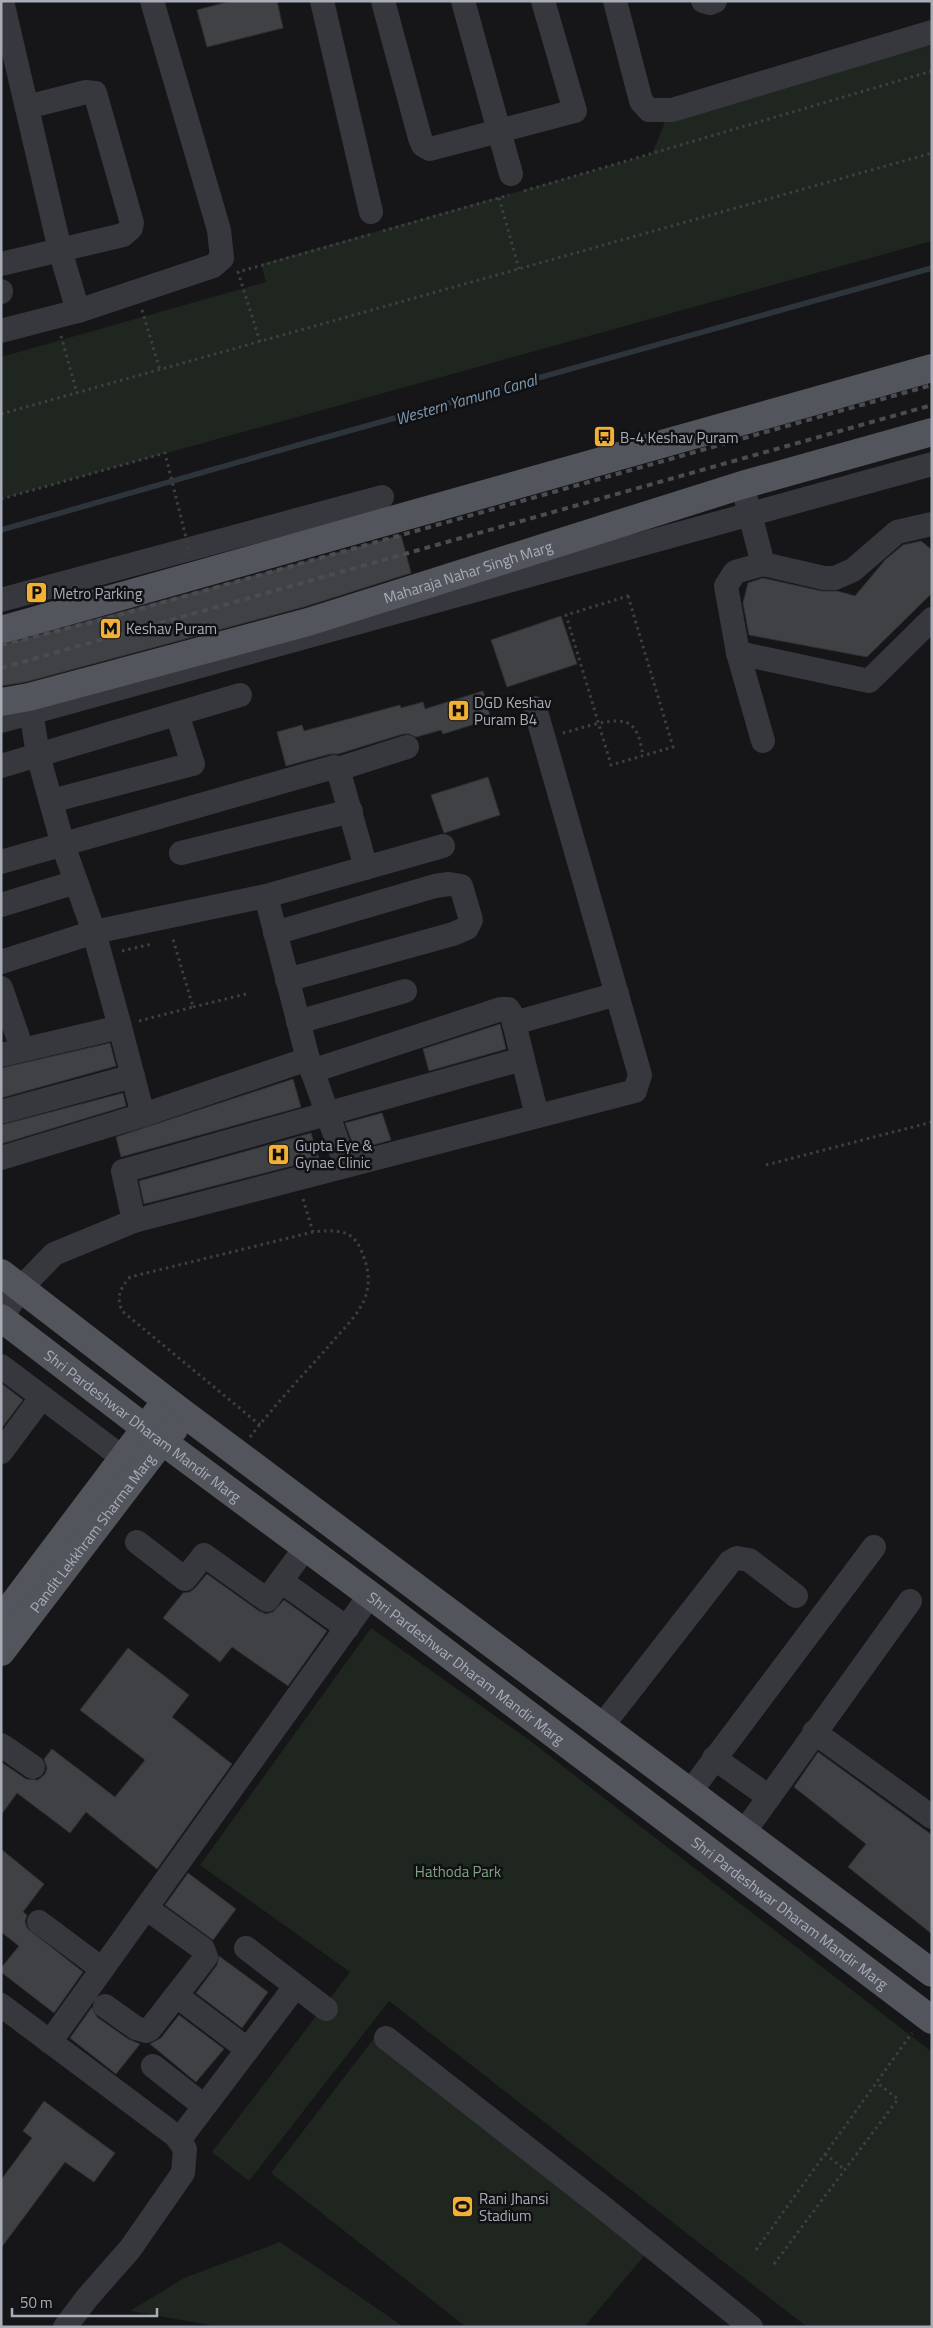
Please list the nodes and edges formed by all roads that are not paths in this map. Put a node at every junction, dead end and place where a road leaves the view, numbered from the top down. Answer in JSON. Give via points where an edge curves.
{"nodes":[{"id":1,"x":2,"y":1,"type":"edge"},
{"id":2,"x":152,"y":1,"type":"edge"},
{"id":3,"x":322,"y":1,"type":"edge"},
{"id":4,"x":383,"y":1,"type":"edge"},
{"id":5,"x":463,"y":1,"type":"edge"},
{"id":6,"x":543,"y":1,"type":"edge"},
{"id":7,"x":615,"y":1,"type":"edge"},
{"id":8,"x":702,"y":1,"type":"edge"},
{"id":9,"x":715,"y":1,"type":"edge"},
{"id":10,"x":932,"y":32,"type":"edge"},
{"id":11,"x":7,"y":46,"type":"edge"},
{"id":12,"x":27,"y":107,"type":"junction"},
{"id":13,"x":500,"y":132,"type":"junction"},
{"id":14,"x":511,"y":174,"type":"dead end"},
{"id":15,"x":371,"y":212,"type":"dead end"},
{"id":16,"x":60,"y":250,"type":"junction"},
{"id":17,"x":1,"y":264,"type":"edge"},
{"id":18,"x":78,"y":311,"type":"junction"},
{"id":19,"x":1,"y":331,"type":"edge"},
{"id":20,"x":932,"y":368,"type":"edge"},
{"id":21,"x":932,"y":432,"type":"edge"},
{"id":22,"x":932,"y":464,"type":"edge"},
{"id":23,"x":742,"y":485,"type":"junction"},
{"id":24,"x":382,"y":497,"type":"dead end"},
{"id":25,"x":750,"y":514,"type":"junction"},
{"id":26,"x":932,"y":524,"type":"edge"},
{"id":27,"x":763,"y":564,"type":"junction"},
{"id":28,"x":1,"y":600,"type":"edge"},
{"id":29,"x":361,"y":614,"type":"junction"},
{"id":30,"x":932,"y":619,"type":"edge"},
{"id":31,"x":1,"y":630,"type":"edge"},
{"id":32,"x":738,"y":653,"type":"junction"},
{"id":33,"x":240,"y":695,"type":"dead end"},
{"id":34,"x":1,"y":702,"type":"edge"},
{"id":35,"x":30,"y":705,"type":"junction"},
{"id":36,"x":535,"y":708,"type":"dead end"},
{"id":37,"x":177,"y":714,"type":"junction"},
{"id":38,"x":1,"y":721,"type":"edge"},
{"id":39,"x":763,"y":741,"type":"dead end"},
{"id":40,"x":407,"y":747,"type":"dead end"},
{"id":41,"x":38,"y":755,"type":"junction"},
{"id":42,"x":1,"y":766,"type":"edge"},
{"id":43,"x":338,"y":769,"type":"junction"},
{"id":44,"x":51,"y":801,"type":"junction"},
{"id":45,"x":351,"y":811,"type":"junction"},
{"id":46,"x":63,"y":845,"type":"junction"},
{"id":47,"x":443,"y":846,"type":"dead end"},
{"id":48,"x":181,"y":853,"type":"dead end"},
{"id":49,"x":1,"y":862,"type":"edge"},
{"id":50,"x":366,"y":868,"type":"junction"},
{"id":51,"x":76,"y":882,"type":"junction"},
{"id":52,"x":266,"y":896,"type":"junction"},
{"id":53,"x":1,"y":905,"type":"edge"},
{"id":54,"x":94,"y":932,"type":"junction"},
{"id":55,"x":275,"y":933,"type":"junction"},
{"id":56,"x":1,"y":962,"type":"edge"},
{"id":57,"x":287,"y":980,"type":"junction"},
{"id":58,"x":405,"y":991,"type":"dead end"},
{"id":59,"x":617,"y":994,"type":"junction"},
{"id":60,"x":3,"y":1000,"type":"edge"},
{"id":61,"x":298,"y":1022,"type":"junction"},
{"id":62,"x":514,"y":1024,"type":"junction"},
{"id":63,"x":126,"y":1025,"type":"junction"},
{"id":64,"x":12,"y":1052,"type":"edge"},
{"id":65,"x":522,"y":1059,"type":"junction"},
{"id":66,"x":310,"y":1065,"type":"junction"},
{"id":67,"x":132,"y":1076,"type":"junction"},
{"id":68,"x":1,"y":1112,"type":"edge"},
{"id":69,"x":327,"y":1114,"type":"junction"},
{"id":70,"x":143,"y":1115,"type":"junction"},
{"id":71,"x":537,"y":1116,"type":"junction"},
{"id":72,"x":1,"y":1158,"type":"edge"},
{"id":73,"x":346,"y":1166,"type":"junction"},
{"id":74,"x":134,"y":1221,"type":"junction"},
{"id":75,"x":11,"y":1280,"type":"edge"},
{"id":76,"x":1,"y":1318,"type":"edge"},
{"id":77,"x":1,"y":1366,"type":"edge"},
{"id":78,"x":42,"y":1397,"type":"junction"},
{"id":79,"x":177,"y":1408,"type":"junction"},
{"id":80,"x":153,"y":1435,"type":"junction"},
{"id":81,"x":1,"y":1452,"type":"edge"},
{"id":82,"x":123,"y":1458,"type":"junction"},
{"id":83,"x":137,"y":1542,"type":"dead end"},
{"id":84,"x":874,"y":1547,"type":"dead end"},
{"id":85,"x":306,"y":1548,"type":"junction"},
{"id":86,"x":281,"y":1581,"type":"junction"},
{"id":87,"x":370,"y":1596,"type":"junction"},
{"id":88,"x":796,"y":1596,"type":"dead end"},
{"id":89,"x":910,"y":1601,"type":"dead end"},
{"id":90,"x":5,"y":1607,"type":"edge"},
{"id":91,"x":347,"y":1628,"type":"junction"},
{"id":92,"x":1,"y":1652,"type":"edge"},
{"id":93,"x":602,"y":1726,"type":"junction"},
{"id":94,"x":814,"y":1732,"type":"junction"},
{"id":95,"x":1,"y":1745,"type":"edge"},
{"id":96,"x":714,"y":1758,"type":"junction"},
{"id":97,"x":33,"y":1767,"type":"dead end"},
{"id":98,"x":690,"y":1792,"type":"junction"},
{"id":99,"x":770,"y":1797,"type":"junction"},
{"id":100,"x":932,"y":1817,"type":"edge"},
{"id":101,"x":744,"y":1832,"type":"junction"},
{"id":102,"x":146,"y":1908,"type":"junction"},
{"id":103,"x":39,"y":1922,"type":"dead end"},
{"id":104,"x":246,"y":1948,"type":"dead end"},
{"id":105,"x":102,"y":1970,"type":"junction"},
{"id":106,"x":932,"y":1973,"type":"edge"},
{"id":107,"x":295,"y":1987,"type":"junction"},
{"id":108,"x":177,"y":1996,"type":"junction"},
{"id":109,"x":1,"y":2005,"type":"edge"},
{"id":110,"x":105,"y":2006,"type":"dead end"},
{"id":111,"x":326,"y":2009,"type":"dead end"},
{"id":112,"x":929,"y":2017,"type":"edge"},
{"id":113,"x":386,"y":2038,"type":"dead end"},
{"id":114,"x":50,"y":2042,"type":"junction"},
{"id":115,"x":247,"y":2049,"type":"junction"},
{"id":116,"x":153,"y":2066,"type":"dead end"},
{"id":117,"x":204,"y":2106,"type":"junction"},
{"id":118,"x":179,"y":2140,"type":"junction"},
{"id":119,"x":65,"y":2327,"type":"edge"},
{"id":120,"x":751,"y":2327,"type":"edge"}],
"edges":[{"from":1,"to":11,"type":"street"},
{"from":2,"to":18,"type":"street","via":[[219,230],[222,258],[213,266]]},
{"from":3,"to":15,"type":"street"},
{"from":4,"to":13,"type":"street","via":[[423,146],[430,150]]},
{"from":5,"to":13,"type":"street"},
{"from":6,"to":13,"type":"street","via":[[575,112]]},
{"from":7,"to":10,"type":"street","via":[[641,101],[648,110],[672,110]]},
{"from":8,"to":9,"type":"street"},
{"from":11,"to":12,"type":"street"},
{"from":12,"to":16,"type":"street"},
{"from":12,"to":16,"type":"street","via":[[86,92],[95,93],[132,223],[123,235]]},
{"from":13,"to":14,"type":"street"},
{"from":16,"to":17,"type":"street"},
{"from":16,"to":18,"type":"street"},
{"from":18,"to":19,"type":"street"},
{"from":20,"to":31,"type":"main road"},
{"from":21,"to":23,"type":"main road","name":"Maharaja Nahar Singh Marg"},
{"from":22,"to":25,"type":"street"},
{"from":23,"to":25,"type":"street"},
{"from":23,"to":29,"type":"main road","name":"Maharaja Nahar Singh Marg"},
{"from":24,"to":28,"type":"street"},
{"from":25,"to":27,"type":"street"},
{"from":25,"to":29,"type":"street"},
{"from":26,"to":27,"type":"street","via":[[897,532],[853,570],[835,578]]},
{"from":27,"to":32,"type":"street","via":[[735,572],[726,586]]},
{"from":29,"to":35,"type":"main road","name":"Maharaja Nahar Singh Marg","via":[[308,622]]},
{"from":30,"to":32,"type":"street","via":[[870,681]]},
{"from":32,"to":39,"type":"street"},
{"from":33,"to":37,"type":"street"},
{"from":34,"to":35,"type":"main road","name":"Maharaja Nahar Singh Marg"},
{"from":35,"to":38,"type":"street"},
{"from":35,"to":41,"type":"street"},
{"from":36,"to":59,"type":"street"},
{"from":37,"to":41,"type":"street"},
{"from":37,"to":44,"type":"street","via":[[193,764]]},
{"from":40,"to":43,"type":"street"},
{"from":41,"to":42,"type":"street"},
{"from":41,"to":44,"type":"street"},
{"from":43,"to":45,"type":"street"},
{"from":43,"to":46,"type":"street","via":[[334,767],[292,778]]},
{"from":44,"to":46,"type":"street"},
{"from":45,"to":48,"type":"street"},
{"from":45,"to":50,"type":"street"},
{"from":46,"to":49,"type":"street"},
{"from":46,"to":51,"type":"street"},
{"from":47,"to":50,"type":"street"},
{"from":50,"to":52,"type":"street"},
{"from":51,"to":53,"type":"street"},
{"from":51,"to":54,"type":"street"},
{"from":52,"to":54,"type":"street"},
{"from":52,"to":55,"type":"street"},
{"from":54,"to":56,"type":"street"},
{"from":54,"to":63,"type":"street"},
{"from":55,"to":57,"type":"street"},
{"from":55,"to":57,"type":"street","via":[[449,884],[461,886],[471,920],[467,928],[453,934]]},
{"from":57,"to":61,"type":"street"},
{"from":58,"to":61,"type":"street"},
{"from":59,"to":62,"type":"street"},
{"from":59,"to":71,"type":"street","via":[[640,1075],[635,1090]]},
{"from":60,"to":64,"type":"street"},
{"from":61,"to":66,"type":"street"},
{"from":62,"to":65,"type":"street"},
{"from":62,"to":66,"type":"street","via":[[508,1009],[501,1009]]},
{"from":63,"to":64,"type":"street"},
{"from":63,"to":67,"type":"street"},
{"from":65,"to":69,"type":"street"},
{"from":65,"to":71,"type":"street"},
{"from":66,"to":69,"type":"street"},
{"from":66,"to":70,"type":"street"},
{"from":67,"to":68,"type":"street"},
{"from":67,"to":70,"type":"street"},
{"from":69,"to":73,"type":"street"},
{"from":69,"to":74,"type":"street","via":[[123,1171]]},
{"from":70,"to":72,"type":"street"},
{"from":71,"to":73,"type":"street"},
{"from":73,"to":74,"type":"street"},
{"from":74,"to":75,"type":"street","via":[[54,1254]]},
{"from":75,"to":76,"type":"street"},
{"from":75,"to":79,"type":"main road"},
{"from":76,"to":80,"type":"main road","name":"Shri Pardeshwar Dharam Mandir Marg"},
{"from":77,"to":78,"type":"street"},
{"from":78,"to":81,"type":"street"},
{"from":78,"to":82,"type":"street"},
{"from":79,"to":80,"type":"main road","name":"Pandit Lekkhram Sharma Marg"},
{"from":79,"to":93,"type":"main road"},
{"from":80,"to":82,"type":"main road","name":"Pandit Lekkhram Sharma Marg"},
{"from":80,"to":85,"type":"main road","name":"Shri Pardeshwar Dharam Mandir Marg"},
{"from":80,"to":92,"type":"main road","name":"Pandit Lekkhram Sharma Marg"},
{"from":82,"to":90,"type":"main road","name":"Pandit Lekkhram Sharma Marg"},
{"from":83,"to":86,"type":"street","via":[[185,1578],[204,1555],[267,1600]]},
{"from":84,"to":96,"type":"street"},
{"from":85,"to":86,"type":"street"},
{"from":85,"to":87,"type":"main road","name":"Shri Pardeshwar Dharam Mandir Marg"},
{"from":86,"to":91,"type":"street"},
{"from":87,"to":91,"type":"street"},
{"from":87,"to":112,"type":"main road","name":"Shri Pardeshwar Dharam Mandir Marg"},
{"from":88,"to":93,"type":"street","via":[[748,1560],[737,1558],[730,1562]]},
{"from":89,"to":94,"type":"street"},
{"from":91,"to":102,"type":"street"},
{"from":93,"to":98,"type":"main road"},
{"from":94,"to":99,"type":"street"},
{"from":94,"to":100,"type":"street"},
{"from":95,"to":97,"type":"street"},
{"from":96,"to":98,"type":"street"},
{"from":96,"to":99,"type":"street"},
{"from":98,"to":101,"type":"main road"},
{"from":99,"to":101,"type":"street"},
{"from":101,"to":106,"type":"main road"},
{"from":102,"to":105,"type":"street"},
{"from":102,"to":108,"type":"street","via":[[205,1953],[203,1963]]},
{"from":103,"to":105,"type":"street"},
{"from":104,"to":107,"type":"street"},
{"from":105,"to":114,"type":"street"},
{"from":107,"to":111,"type":"street"},
{"from":107,"to":115,"type":"street"},
{"from":108,"to":110,"type":"street","via":[[146,2031],[136,2028]]},
{"from":108,"to":115,"type":"street"},
{"from":109,"to":114,"type":"street"},
{"from":113,"to":120,"type":"street","via":[[606,2209]]},
{"from":114,"to":118,"type":"street"},
{"from":115,"to":117,"type":"street"},
{"from":116,"to":117,"type":"street"},
{"from":117,"to":118,"type":"street"},
{"from":118,"to":119,"type":"street","via":[[185,2149],[183,2173],[130,2249]]}]}
